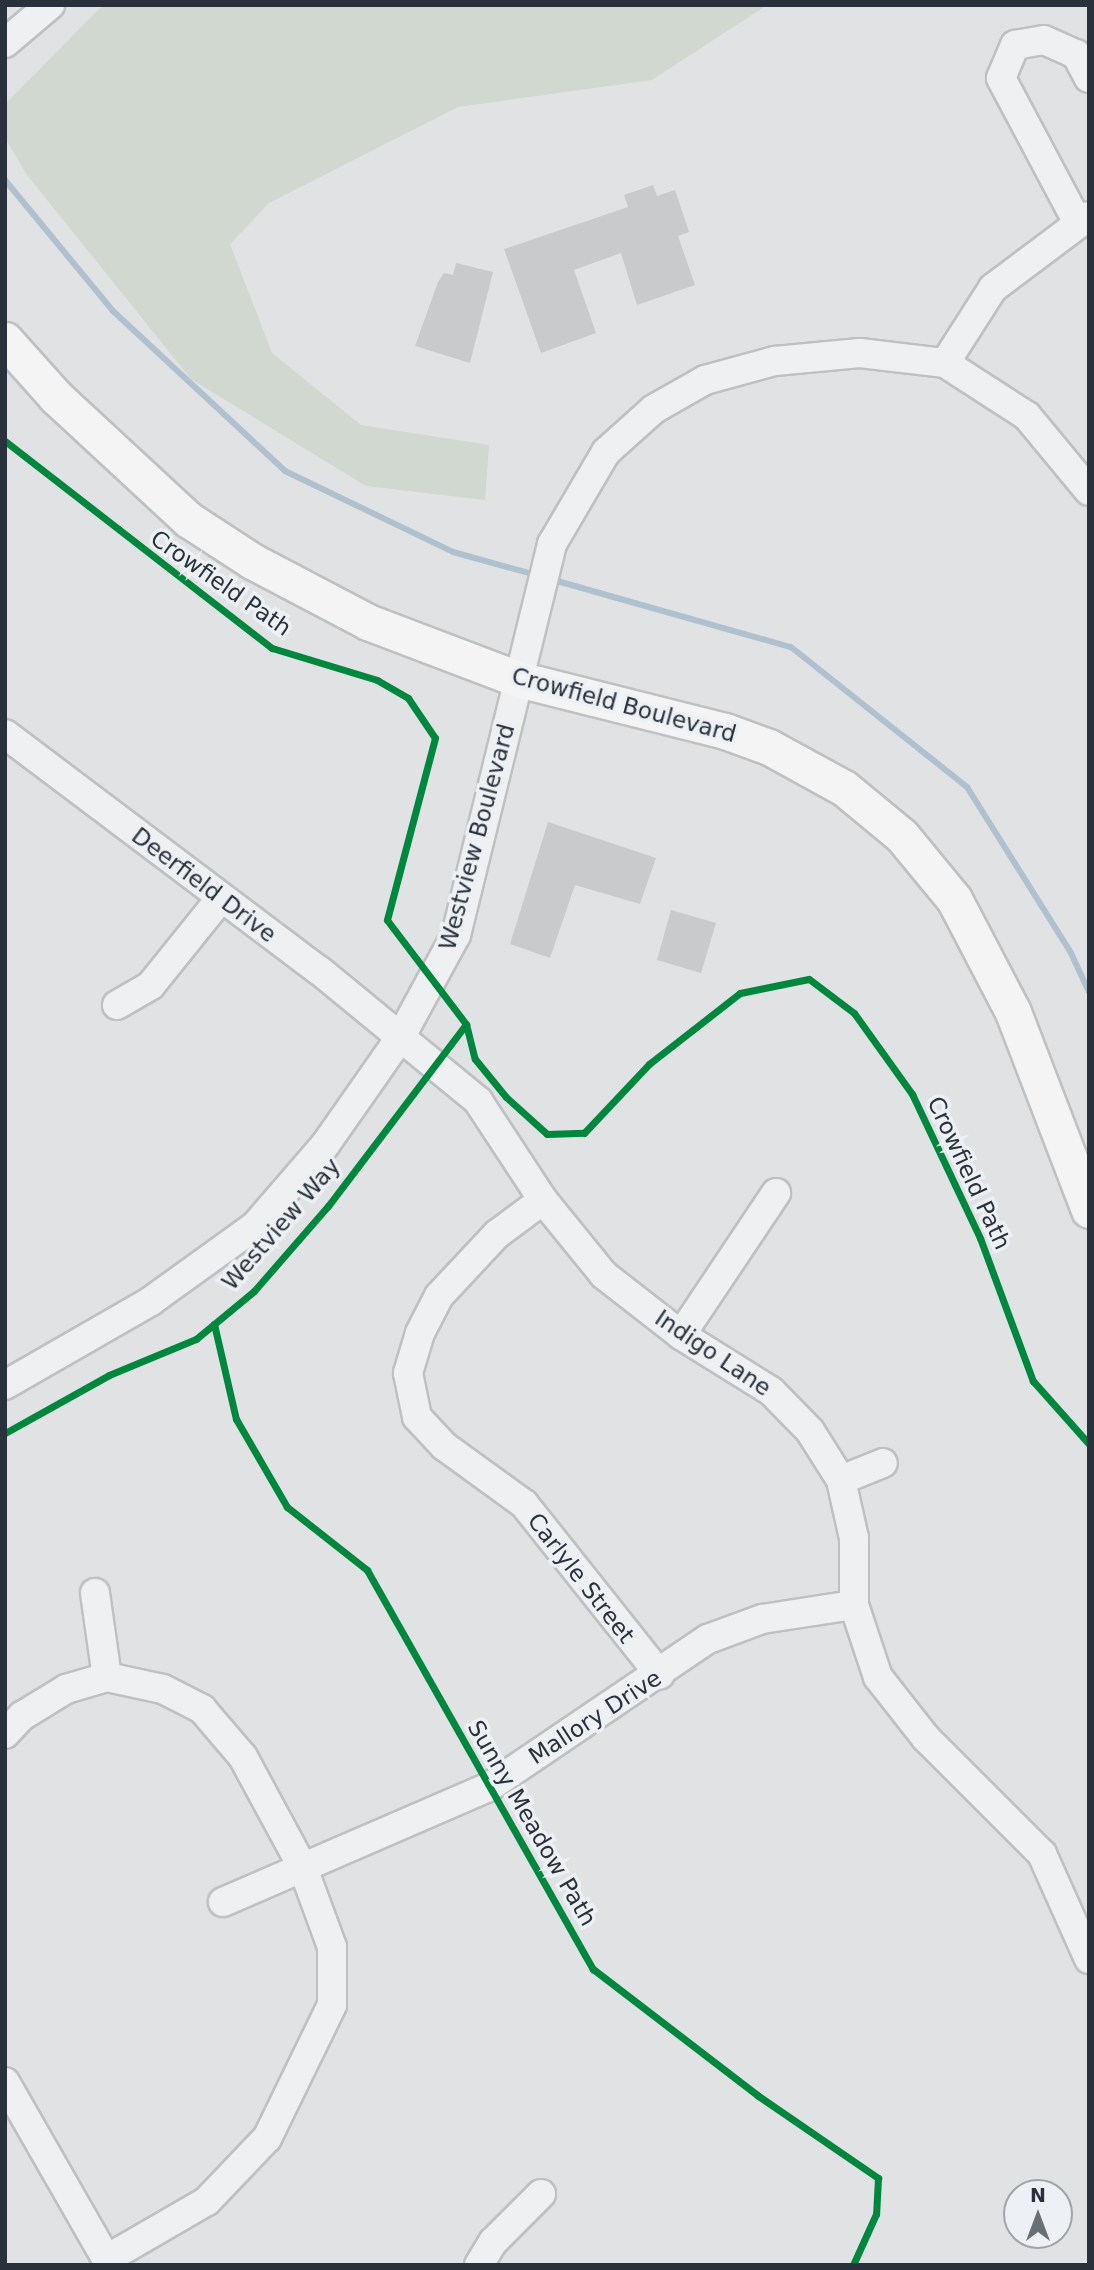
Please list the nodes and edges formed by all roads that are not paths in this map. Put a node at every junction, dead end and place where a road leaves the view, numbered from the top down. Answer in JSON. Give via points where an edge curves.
{"nodes":[{"id":1,"x":50,"y":5,"type":"edge"},
{"id":2,"x":5,"y":43,"type":"edge"},
{"id":3,"x":1089,"y":78,"type":"edge"},
{"id":4,"x":1084,"y":220,"type":"edge"},
{"id":5,"x":5,"y":340,"type":"edge"},
{"id":6,"x":945,"y":363,"type":"junction"},
{"id":7,"x":1089,"y":491,"type":"edge"},
{"id":8,"x":518,"y":679,"type":"junction"},
{"id":9,"x":5,"y":734,"type":"edge"},
{"id":10,"x":221,"y":898,"type":"junction"},
{"id":11,"x":117,"y":1005,"type":"dead end"},
{"id":12,"x":400,"y":1038,"type":"junction"},
{"id":13,"x":776,"y":1193,"type":"dead end"},
{"id":14,"x":543,"y":1200,"type":"junction"},
{"id":15,"x":1089,"y":1210,"type":"edge"},
{"id":16,"x":681,"y":1335,"type":"junction"},
{"id":17,"x":5,"y":1385,"type":"edge"},
{"id":18,"x":883,"y":1463,"type":"dead end"},
{"id":19,"x":841,"y":1480,"type":"junction"},
{"id":20,"x":95,"y":1593,"type":"dead end"},
{"id":21,"x":854,"y":1605,"type":"junction"},
{"id":22,"x":660,"y":1675,"type":"junction"},
{"id":23,"x":107,"y":1677,"type":"junction"},
{"id":24,"x":5,"y":1734,"type":"edge"},
{"id":25,"x":303,"y":1868,"type":"junction"},
{"id":26,"x":223,"y":1902,"type":"dead end"},
{"id":27,"x":1089,"y":1959,"type":"edge"},
{"id":28,"x":5,"y":2082,"type":"edge"},
{"id":29,"x":541,"y":2194,"type":"dead end"},
{"id":30,"x":109,"y":2262,"type":"edge"},
{"id":31,"x":478,"y":2265,"type":"edge"}],
"edges":[{"from":1,"to":2,"type":"street"},
{"from":3,"to":4,"type":"street","via":[[1076,54],[1044,40],[1015,45],[1001,78]]},
{"from":4,"to":6,"type":"street","via":[[993,288]]},
{"from":5,"to":8,"type":"main road","name":"Crowfield Boulevard","via":[[55,397],[189,520],[252,561],[368,622]]},
{"from":6,"to":7,"type":"street","via":[[1027,416]]},
{"from":6,"to":8,"type":"street","name":"Westview Boulevard","via":[[860,353],[775,361],[705,380],[654,409],[606,452],[552,544]]},
{"from":8,"to":12,"type":"street","name":"Westview Boulevard","via":[[456,934]]},
{"from":8,"to":15,"type":"main road","name":"Crowfield Boulevard","via":[[685,718],[769,747],[844,788],[902,836],[954,899],[1013,1012]]},
{"from":9,"to":10,"type":"street","name":"Deerfield Drive"},
{"from":10,"to":11,"type":"street","via":[[151,985]]},
{"from":10,"to":12,"type":"street","name":"Deerfield Drive"},
{"from":12,"to":14,"type":"street","name":"Indigo Lane","via":[[478,1101]]},
{"from":12,"to":17,"type":"street","name":"Westview Boulevard","via":[[325,1145],[255,1226],[151,1301]]},
{"from":13,"to":16,"type":"street"},
{"from":14,"to":16,"type":"street","name":"Indigo Lane","via":[[604,1275]]},
{"from":14,"to":22,"type":"street","name":"Carlyle Street","via":[[497,1234],[439,1296],[420,1333],[408,1374],[417,1417],[444,1446],[524,1504]]},
{"from":16,"to":19,"type":"street","name":"Indigo Lane","via":[[771,1391],[810,1432]]},
{"from":18,"to":19,"type":"street"},
{"from":19,"to":21,"type":"street","name":"Indigo Lane","via":[[854,1538]]},
{"from":20,"to":23,"type":"street"},
{"from":21,"to":22,"type":"street","name":"Mallory Drive","via":[[740,1627],[708,1639]]},
{"from":21,"to":27,"type":"street","name":"Indigo Lane","via":[[878,1677],[926,1738],[1042,1854]]},
{"from":22,"to":25,"type":"street","name":"Mallory Drive","via":[[489,1787]]},
{"from":23,"to":24,"type":"street","via":[[66,1689],[23,1716]]},
{"from":23,"to":25,"type":"street","via":[[163,1689],[202,1709],[243,1757]]},
{"from":25,"to":26,"type":"street","name":"Mallory Drive"},
{"from":25,"to":30,"type":"street","via":[[332,1947],[332,2006],[299,2078],[267,2138],[206,2201]]},
{"from":28,"to":30,"type":"street"},
{"from":29,"to":31,"type":"street","via":[[492,2242]]}]}
